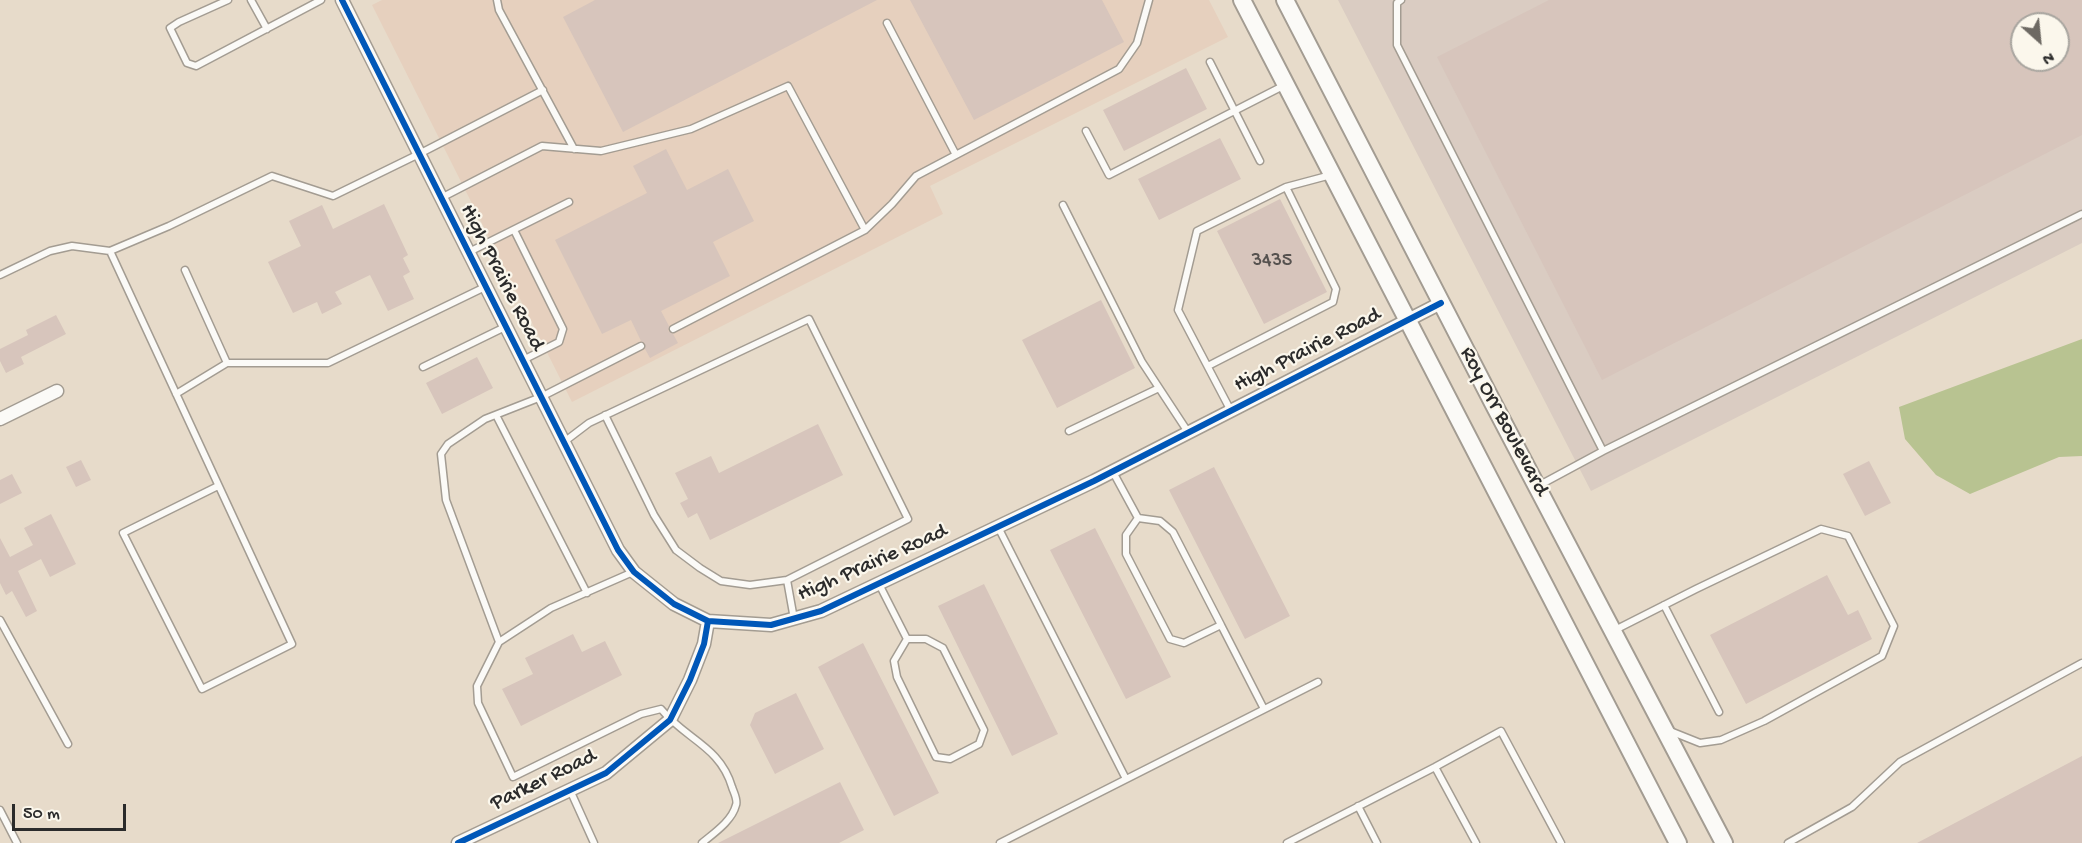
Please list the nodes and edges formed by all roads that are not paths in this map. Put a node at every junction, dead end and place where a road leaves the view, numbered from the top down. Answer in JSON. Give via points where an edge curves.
{"nodes":[{"id":1,"x":228,"y":0,"type":"edge"},
{"id":2,"x":251,"y":0,"type":"edge"},
{"id":3,"x":321,"y":0,"type":"edge"},
{"id":4,"x":342,"y":0,"type":"edge"},
{"id":5,"x":497,"y":0,"type":"edge"},
{"id":6,"x":1149,"y":0,"type":"edge"},
{"id":7,"x":1242,"y":0,"type":"edge"},
{"id":8,"x":1285,"y":0,"type":"edge"},
{"id":9,"x":1401,"y":0,"type":"edge"},
{"id":10,"x":887,"y":23,"type":"dead end"},
{"id":11,"x":267,"y":29,"type":"junction"},
{"id":12,"x":1210,"y":62,"type":"dead end"},
{"id":13,"x":1287,"y":84,"type":"junction"},
{"id":14,"x":543,"y":90,"type":"junction"},
{"id":15,"x":1235,"y":110,"type":"junction"},
{"id":16,"x":1086,"y":131,"type":"dead end"},
{"id":17,"x":574,"y":149,"type":"junction"},
{"id":18,"x":419,"y":154,"type":"junction"},
{"id":19,"x":956,"y":155,"type":"junction"},
{"id":20,"x":1260,"y":161,"type":"dead end"},
{"id":21,"x":1332,"y":174,"type":"junction"},
{"id":22,"x":1286,"y":188,"type":"junction"},
{"id":23,"x":441,"y":198,"type":"junction"},
{"id":24,"x":569,"y":202,"type":"dead end"},
{"id":25,"x":1063,"y":205,"type":"dead end"},
{"id":26,"x":2082,"y":214,"type":"edge"},
{"id":27,"x":514,"y":230,"type":"junction"},
{"id":28,"x":865,"y":230,"type":"junction"},
{"id":29,"x":110,"y":251,"type":"junction"},
{"id":30,"x":469,"y":252,"type":"junction"},
{"id":31,"x":185,"y":270,"type":"dead end"},
{"id":32,"x":0,"y":275,"type":"edge"},
{"id":33,"x":486,"y":286,"type":"junction"},
{"id":34,"x":1441,"y":303,"type":"junction"},
{"id":35,"x":1406,"y":320,"type":"junction"},
{"id":36,"x":506,"y":326,"type":"junction"},
{"id":37,"x":673,"y":329,"type":"dead end"},
{"id":38,"x":641,"y":346,"type":"dead end"},
{"id":39,"x":523,"y":360,"type":"junction"},
{"id":40,"x":227,"y":363,"type":"junction"},
{"id":41,"x":1208,"y":366,"type":"junction"},
{"id":42,"x":423,"y":367,"type":"dead end"},
{"id":43,"x":1159,"y":388,"type":"junction"},
{"id":44,"x":57,"y":391,"type":"dead end"},
{"id":45,"x":176,"y":394,"type":"junction"},
{"id":46,"x":541,"y":397,"type":"junction"},
{"id":47,"x":1232,"y":411,"type":"junction"},
{"id":48,"x":496,"y":415,"type":"junction"},
{"id":49,"x":605,"y":415,"type":"junction"},
{"id":50,"x":0,"y":419,"type":"edge"},
{"id":51,"x":1069,"y":431,"type":"dead end"},
{"id":52,"x":1188,"y":433,"type":"junction"},
{"id":53,"x":564,"y":442,"type":"junction"},
{"id":54,"x":1603,"y":451,"type":"junction"},
{"id":55,"x":1113,"y":472,"type":"junction"},
{"id":56,"x":218,"y":486,"type":"junction"},
{"id":57,"x":1537,"y":487,"type":"junction"},
{"id":58,"x":1138,"y":518,"type":"junction"},
{"id":59,"x":998,"y":527,"type":"junction"},
{"id":60,"x":634,"y":572,"type":"junction"},
{"id":61,"x":787,"y":580,"type":"junction"},
{"id":62,"x":879,"y":584,"type":"junction"},
{"id":63,"x":587,"y":592,"type":"junction"},
{"id":64,"x":1664,"y":605,"type":"junction"},
{"id":65,"x":794,"y":619,"type":"junction"},
{"id":66,"x":0,"y":620,"type":"edge"},
{"id":67,"x":708,"y":621,"type":"junction"},
{"id":68,"x":1221,"y":625,"type":"junction"},
{"id":69,"x":1613,"y":632,"type":"junction"},
{"id":70,"x":907,"y":639,"type":"junction"},
{"id":71,"x":500,"y":642,"type":"junction"},
{"id":72,"x":2082,"y":663,"type":"edge"},
{"id":73,"x":1318,"y":681,"type":"dead end"},
{"id":74,"x":1264,"y":709,"type":"junction"},
{"id":75,"x":1719,"y":712,"type":"dead end"},
{"id":76,"x":670,"y":720,"type":"junction"},
{"id":77,"x":1662,"y":728,"type":"junction"},
{"id":78,"x":68,"y":744,"type":"dead end"},
{"id":79,"x":1435,"y":767,"type":"junction"},
{"id":80,"x":1126,"y":779,"type":"junction"},
{"id":81,"x":570,"y":790,"type":"junction"},
{"id":82,"x":1358,"y":806,"type":"junction"},
{"id":83,"x":0,"y":810,"type":"edge"},
{"id":84,"x":17,"y":843,"type":"edge"},
{"id":85,"x":458,"y":843,"type":"edge"},
{"id":86,"x":594,"y":843,"type":"edge"},
{"id":87,"x":702,"y":843,"type":"edge"},
{"id":88,"x":1000,"y":843,"type":"edge"},
{"id":89,"x":1287,"y":843,"type":"edge"},
{"id":90,"x":1377,"y":843,"type":"edge"},
{"id":91,"x":1476,"y":843,"type":"edge"},
{"id":92,"x":1561,"y":843,"type":"edge"},
{"id":93,"x":1678,"y":843,"type":"edge"},
{"id":94,"x":1724,"y":843,"type":"edge"},
{"id":95,"x":1788,"y":843,"type":"edge"}],
"edges":[{"from":1,"to":11,"type":"lane","via":[[170,28],[187,63],[196,66]]},
{"from":2,"to":11,"type":"lane"},
{"from":3,"to":11,"type":"lane"},
{"from":4,"to":18,"type":"street","name":"High Prairie Road"},
{"from":5,"to":14,"type":"lane"},
{"from":6,"to":19,"type":"lane","via":[[1137,43],[1119,69]]},
{"from":7,"to":13,"type":"main road","name":"Roy Orr Boulevard"},
{"from":8,"to":34,"type":"main road","name":"Roy Orr Boulevard"},
{"from":9,"to":54,"type":"lane","via":[[1397,3],[1397,45]]},
{"from":10,"to":19,"type":"lane"},
{"from":12,"to":15,"type":"lane"},
{"from":13,"to":15,"type":"lane"},
{"from":13,"to":21,"type":"main road","name":"Roy Orr Boulevard"},
{"from":14,"to":17,"type":"lane"},
{"from":14,"to":18,"type":"lane"},
{"from":15,"to":16,"type":"lane","via":[[1109,175]]},
{"from":15,"to":20,"type":"lane"},
{"from":17,"to":23,"type":"lane","via":[[542,146]]},
{"from":17,"to":28,"type":"lane","via":[[601,151],[691,129],[788,86]]},
{"from":18,"to":23,"type":"street","name":"High Prairie Road"},
{"from":18,"to":29,"type":"lane","via":[[333,196],[272,176]]},
{"from":19,"to":28,"type":"lane","via":[[916,176]]},
{"from":21,"to":22,"type":"lane"},
{"from":21,"to":35,"type":"main road","name":"Roy Orr Boulevard"},
{"from":22,"to":41,"type":"lane","via":[[1197,231],[1178,310]]},
{"from":22,"to":41,"type":"lane","via":[[1336,289],[1333,302]]},
{"from":23,"to":30,"type":"street","name":"High Prairie Road"},
{"from":24,"to":27,"type":"lane"},
{"from":25,"to":43,"type":"lane"},
{"from":26,"to":54,"type":"lane"},
{"from":27,"to":30,"type":"lane"},
{"from":27,"to":39,"type":"lane","via":[[563,329],[559,342]]},
{"from":28,"to":37,"type":"lane"},
{"from":29,"to":32,"type":"lane","via":[[72,246],[50,251]]},
{"from":29,"to":45,"type":"lane"},
{"from":30,"to":33,"type":"street","name":"High Prairie Road"},
{"from":31,"to":40,"type":"lane"},
{"from":33,"to":36,"type":"street","name":"High Prairie Road"},
{"from":33,"to":40,"type":"lane","via":[[328,363]]},
{"from":34,"to":35,"type":"street","name":"High Prairie Road"},
{"from":34,"to":57,"type":"main road","name":"Roy Orr Boulevard"},
{"from":35,"to":47,"type":"street","name":"High Prairie Road"},
{"from":35,"to":93,"type":"main road","name":"Roy Orr Boulevard"},
{"from":36,"to":39,"type":"street","name":"High Prairie Road"},
{"from":36,"to":42,"type":"lane"},
{"from":38,"to":46,"type":"lane"},
{"from":39,"to":46,"type":"street","name":"High Prairie Road"},
{"from":40,"to":45,"type":"lane"},
{"from":41,"to":47,"type":"lane"},
{"from":43,"to":51,"type":"lane"},
{"from":43,"to":52,"type":"lane"},
{"from":44,"to":50,"type":"street"},
{"from":45,"to":56,"type":"lane"},
{"from":46,"to":48,"type":"lane"},
{"from":46,"to":53,"type":"street","name":"High Prairie Road"},
{"from":47,"to":52,"type":"street","name":"High Prairie Road"},
{"from":48,"to":63,"type":"lane"},
{"from":48,"to":71,"type":"lane","via":[[485,418],[448,444],[441,454],[446,500]]},
{"from":49,"to":53,"type":"lane"},
{"from":49,"to":61,"type":"lane","via":[[654,515],[676,550],[721,581],[750,585]]},
{"from":49,"to":61,"type":"lane","via":[[809,319],[908,519]]},
{"from":52,"to":55,"type":"street","name":"High Prairie Road"},
{"from":53,"to":60,"type":"street","name":"High Prairie Road","via":[[618,550]]},
{"from":54,"to":57,"type":"lane"},
{"from":55,"to":58,"type":"lane"},
{"from":55,"to":59,"type":"street","name":"High Prairie Road"},
{"from":56,"to":56,"type":"lane","via":[[292,644],[202,689],[123,533]]},
{"from":57,"to":69,"type":"main road","name":"Roy Orr Boulevard"},
{"from":58,"to":68,"type":"lane","via":[[1160,521],[1173,532]]},
{"from":58,"to":68,"type":"lane","via":[[1126,536],[1126,554],[1170,639],[1184,643]]},
{"from":59,"to":62,"type":"street","name":"High Prairie Road"},
{"from":59,"to":80,"type":"lane"},
{"from":60,"to":63,"type":"lane"},
{"from":60,"to":67,"type":"street","name":"High Prairie Road","via":[[674,604]]},
{"from":61,"to":65,"type":"lane"},
{"from":62,"to":65,"type":"street","name":"High Prairie Road"},
{"from":62,"to":70,"type":"lane"},
{"from":63,"to":71,"type":"lane","via":[[552,608]]},
{"from":64,"to":69,"type":"lane"},
{"from":64,"to":75,"type":"lane"},
{"from":64,"to":77,"type":"lane","via":[[1821,529],[1848,536],[1894,626],[1882,656],[1764,721],[1721,740],[1700,743]]},
{"from":65,"to":67,"type":"street","name":"High Prairie Road","via":[[771,626]]},
{"from":66,"to":78,"type":"lane"},
{"from":67,"to":76,"type":"street","name":"Parker Road","via":[[704,644]]},
{"from":68,"to":74,"type":"lane"},
{"from":69,"to":77,"type":"main road","name":"Roy Orr Boulevard"},
{"from":70,"to":70,"type":"lane","via":[[894,661],[897,677],[936,757],[950,759],[979,744],[984,730],[943,648],[926,639]]},
{"from":71,"to":76,"type":"lane","via":[[477,686],[478,703],[513,777],[649,711],[662,709]]},
{"from":72,"to":95,"type":"lane","via":[[1900,762],[1852,807]]},
{"from":73,"to":74,"type":"lane"},
{"from":74,"to":80,"type":"lane"},
{"from":76,"to":81,"type":"street","name":"Parker Road","via":[[606,773]]},
{"from":76,"to":87,"type":"lane","via":[[707,747],[723,766],[737,801],[727,821]]},
{"from":77,"to":94,"type":"main road","name":"Roy Orr Boulevard"},
{"from":79,"to":82,"type":"lane"},
{"from":79,"to":91,"type":"lane"},
{"from":79,"to":92,"type":"lane","via":[[1501,731]]},
{"from":80,"to":88,"type":"lane"},
{"from":81,"to":85,"type":"street","name":"Parker Road"},
{"from":81,"to":86,"type":"lane"},
{"from":82,"to":89,"type":"lane"},
{"from":82,"to":90,"type":"lane"},
{"from":83,"to":84,"type":"lane"}]}
